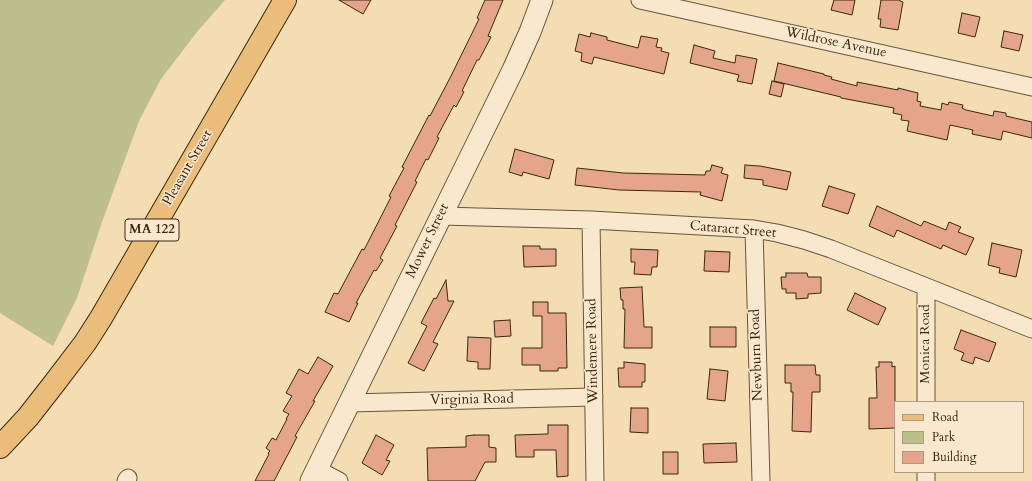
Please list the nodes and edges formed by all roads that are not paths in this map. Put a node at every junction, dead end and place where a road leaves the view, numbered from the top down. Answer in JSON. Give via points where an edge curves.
{"nodes":[{"id":1,"x":285,"y":0,"type":"edge"},
{"id":2,"x":542,"y":0,"type":"edge"},
{"id":3,"x":640,"y":0,"type":"edge"},
{"id":4,"x":1032,"y":87,"type":"edge"},
{"id":5,"x":441,"y":216,"type":"junction"},
{"id":6,"x":591,"y":220,"type":"junction"},
{"id":7,"x":754,"y":229,"type":"junction"},
{"id":8,"x":926,"y":287,"type":"junction"},
{"id":9,"x":1032,"y":329,"type":"edge"},
{"id":10,"x":594,"y":397,"type":"junction"},
{"id":11,"x":926,"y":401,"type":"edge"},
{"id":12,"x":349,"y":403,"type":"junction"},
{"id":13,"x":0,"y":447,"type":"edge"},
{"id":14,"x":314,"y":475,"type":"edge"},
{"id":15,"x":339,"y":481,"type":"edge"},
{"id":16,"x":595,"y":481,"type":"edge"},
{"id":17,"x":761,"y":481,"type":"edge"}],
"edges":[{"from":1,"to":13,"type":"main road","name":"Pleasant Street","number":"MA 122","via":[[101,318],[28,417]]},
{"from":2,"to":5,"type":"street","name":"Mower Street","via":[[519,57]]},
{"from":3,"to":4,"type":"street","name":"Wildrose Avenue"},
{"from":5,"to":6,"type":"street","name":"Cataract Street"},
{"from":5,"to":12,"type":"street","name":"Mower Street"},
{"from":6,"to":7,"type":"street","name":"Cataract Street"},
{"from":6,"to":10,"type":"street","name":"Windemere Road"},
{"from":7,"to":8,"type":"street","name":"Cataract Street","via":[[818,244]]},
{"from":7,"to":17,"type":"street","name":"Newburn Road"},
{"from":8,"to":9,"type":"street","name":"Cataract Street"},
{"from":8,"to":11,"type":"street","name":"Monica Road"},
{"from":10,"to":12,"type":"street","name":"Virginia Road"},
{"from":10,"to":16,"type":"street","name":"Windemere Road"},
{"from":12,"to":14,"type":"street","name":"Mower Street"},
{"from":14,"to":15,"type":"street"}]}
